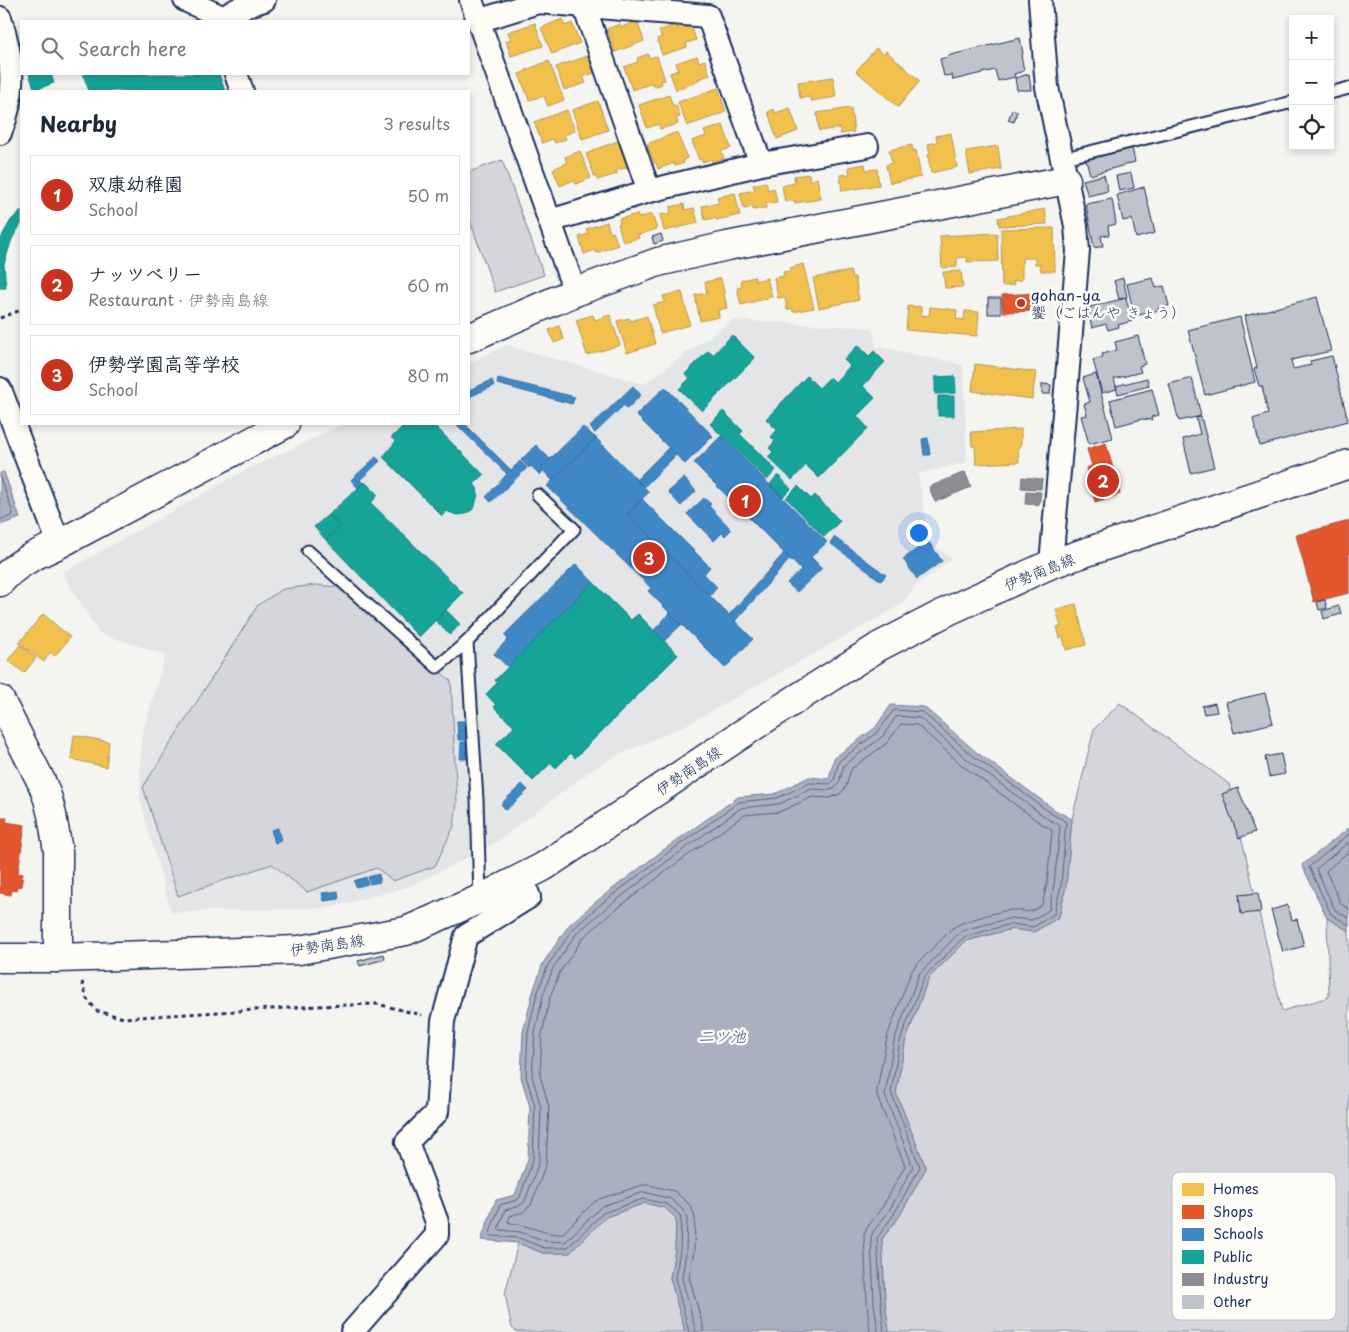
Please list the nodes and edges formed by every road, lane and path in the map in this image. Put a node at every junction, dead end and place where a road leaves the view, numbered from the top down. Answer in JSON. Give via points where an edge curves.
{"nodes":[{"id":1,"x":185,"y":0,"type":"edge"},
{"id":2,"x":264,"y":0,"type":"edge"},
{"id":3,"x":1040,"y":0,"type":"edge"},
{"id":4,"x":584,"y":6,"type":"junction"},
{"id":5,"x":474,"y":10,"type":"edge"},
{"id":6,"x":0,"y":18,"type":"edge"},
{"id":7,"x":223,"y":19,"type":"edge"},
{"id":8,"x":236,"y":75,"type":"edge"},
{"id":9,"x":1349,"y":88,"type":"edge"},
{"id":10,"x":242,"y":90,"type":"edge"},
{"id":11,"x":1334,"y":92,"type":"edge"},
{"id":12,"x":1289,"y":103,"type":"edge"},
{"id":13,"x":0,"y":133,"type":"edge"},
{"id":14,"x":867,"y":146,"type":"dead end"},
{"id":15,"x":761,"y":164,"type":"junction"},
{"id":16,"x":1064,"y":169,"type":"junction"},
{"id":17,"x":650,"y":191,"type":"junction"},
{"id":18,"x":550,"y":221,"type":"junction"},
{"id":19,"x":576,"y":292,"type":"junction"},
{"id":20,"x":20,"y":310,"type":"edge"},
{"id":21,"x":0,"y":318,"type":"edge"},
{"id":22,"x":470,"y":338,"type":"edge"},
{"id":23,"x":0,"y":389,"type":"edge"},
{"id":24,"x":283,"y":425,"type":"edge"},
{"id":25,"x":1349,"y":464,"type":"edge"},
{"id":26,"x":538,"y":495,"type":"dead end"},
{"id":27,"x":59,"y":544,"type":"junction"},
{"id":28,"x":308,"y":551,"type":"dead end"},
{"id":29,"x":1051,"y":564,"type":"junction"},
{"id":30,"x":0,"y":581,"type":"edge"},
{"id":31,"x":467,"y":642,"type":"junction"},
{"id":32,"x":0,"y":700,"type":"edge"},
{"id":33,"x":522,"y":878,"type":"junction"},
{"id":34,"x":480,"y":899,"type":"junction"},
{"id":35,"x":0,"y":958,"type":"edge"},
{"id":36,"x":66,"y":958,"type":"junction"},
{"id":37,"x":443,"y":1021,"type":"junction"},
{"id":38,"x":352,"y":1332,"type":"edge"}],
"edges":[{"from":1,"to":7,"type":"street"},
{"from":2,"to":7,"type":"street","via":[[230,13]]},
{"from":3,"to":16,"type":"street","via":[[1047,87]]},
{"from":4,"to":5,"type":"street","via":[[538,2]]},
{"from":4,"to":15,"type":"street","via":[[708,16]]},
{"from":4,"to":17,"type":"street"},
{"from":5,"to":18,"type":"street"},
{"from":6,"to":13,"type":"street","via":[[12,68],[11,93]]},
{"from":8,"to":10,"type":"street"},
{"from":9,"to":11,"type":"lane"},
{"from":12,"to":16,"type":"lane"},
{"from":14,"to":15,"type":"street"},
{"from":15,"to":17,"type":"street"},
{"from":16,"to":19,"type":"main road","via":[[658,262]]},
{"from":16,"to":29,"type":"street","via":[[1078,251]]},
{"from":17,"to":18,"type":"street"},
{"from":18,"to":19,"type":"street"},
{"from":19,"to":22,"type":"main road"},
{"from":20,"to":21,"type":"path"},
{"from":23,"to":27,"type":"street"},
{"from":24,"to":27,"type":"main road"},
{"from":25,"to":29,"type":"main road","name":"伊勢南島線"},
{"from":26,"to":31,"type":"lane","via":[[574,529]]},
{"from":27,"to":30,"type":"main road","via":[[12,569]]},
{"from":28,"to":31,"type":"lane","via":[[437,667]]},
{"from":29,"to":33,"type":"main road","name":"伊勢南島線","via":[[880,646],[763,720],[543,868]]},
{"from":31,"to":34,"type":"lane"},
{"from":32,"to":36,"type":"main road","via":[[48,799],[58,851]]},
{"from":33,"to":34,"type":"main road","name":"伊勢南島線"},
{"from":33,"to":37,"type":"street","via":[[529,898],[466,936]]},
{"from":34,"to":36,"type":"main road","name":"伊勢南島線","via":[[406,932],[298,950]]},
{"from":35,"to":36,"type":"main road","name":"伊勢南島線"},
{"from":36,"to":37,"type":"path","via":[[87,999],[97,1011],[124,1018],[377,1004]]},
{"from":37,"to":38,"type":"street","via":[[436,1112],[407,1142],[436,1222],[436,1235]]}]}
